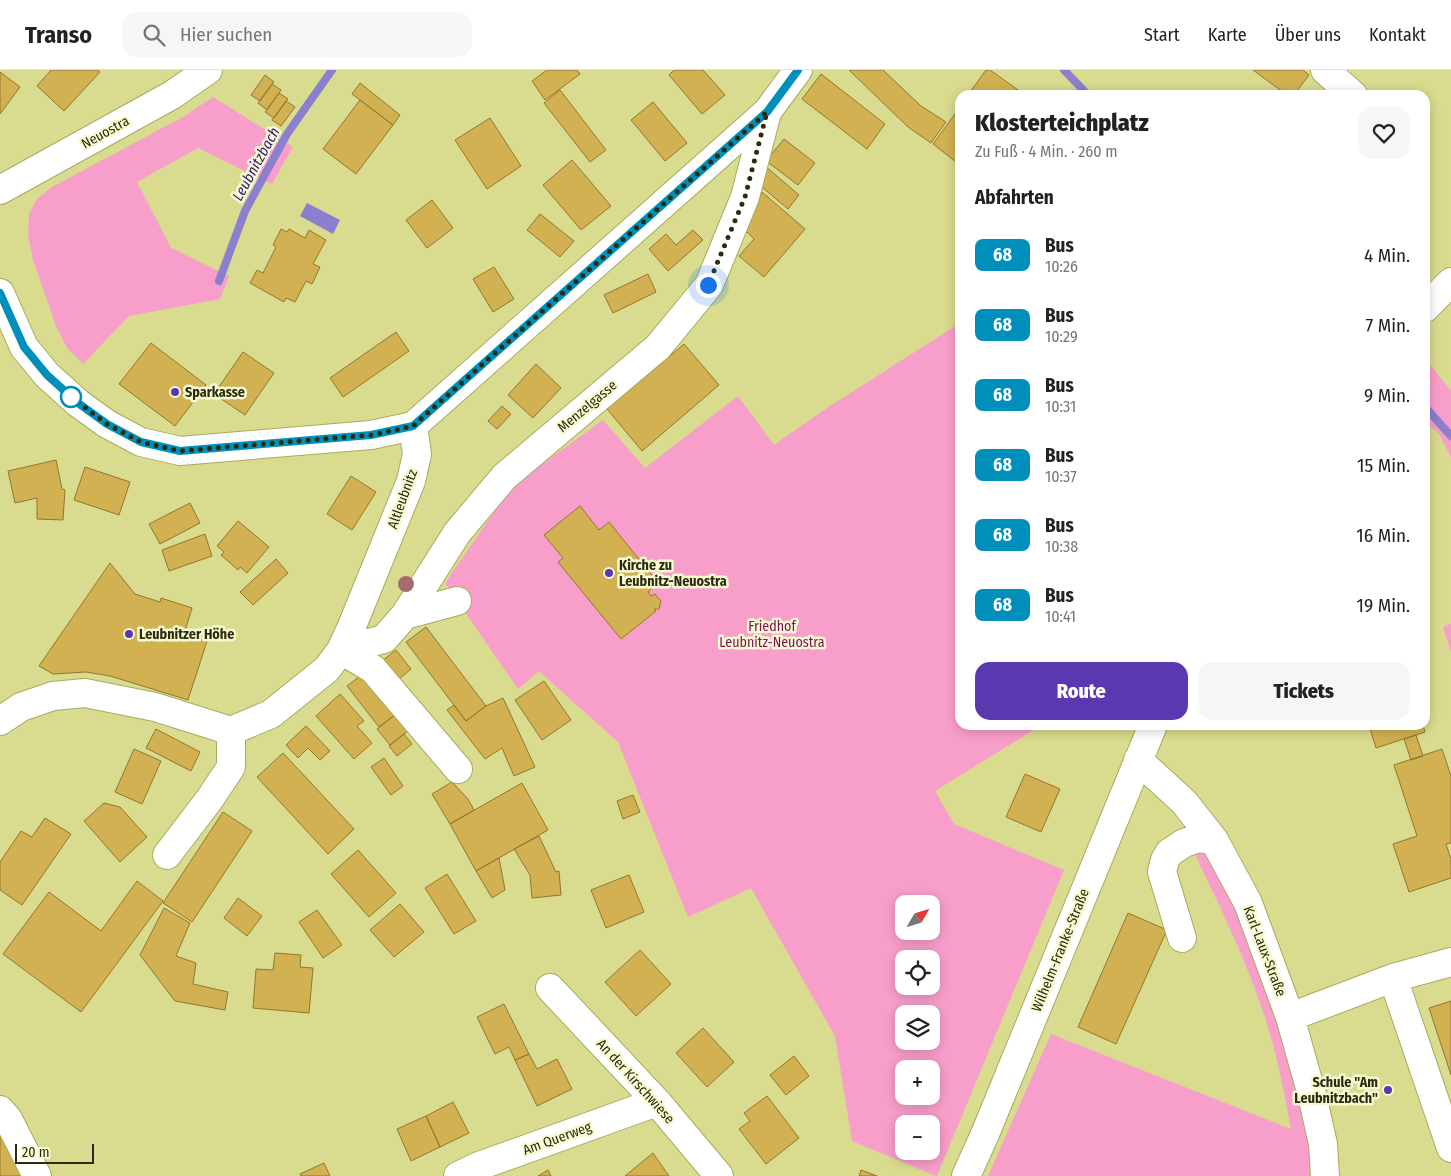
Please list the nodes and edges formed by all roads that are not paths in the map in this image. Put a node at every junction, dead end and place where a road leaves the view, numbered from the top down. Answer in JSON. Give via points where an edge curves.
{"nodes":[{"id":1,"x":208,"y":70,"type":"edge"},
{"id":2,"x":798,"y":70,"type":"edge"},
{"id":3,"x":1325,"y":70,"type":"edge"},
{"id":4,"x":1347,"y":90,"type":"edge"},
{"id":5,"x":767,"y":112,"type":"junction"},
{"id":6,"x":0,"y":190,"type":"edge"},
{"id":7,"x":1451,"y":282,"type":"edge"},
{"id":8,"x":0,"y":293,"type":"edge"},
{"id":9,"x":1430,"y":303,"type":"edge"},
{"id":10,"x":413,"y":426,"type":"junction"},
{"id":11,"x":457,"y":601,"type":"dead end"},
{"id":12,"x":405,"y":615,"type":"junction"},
{"id":13,"x":341,"y":650,"type":"junction"},
{"id":14,"x":0,"y":721,"type":"edge"},
{"id":15,"x":1151,"y":730,"type":"edge"},
{"id":16,"x":231,"y":731,"type":"junction"},
{"id":17,"x":1138,"y":760,"type":"junction"},
{"id":18,"x":458,"y":769,"type":"dead end"},
{"id":19,"x":1214,"y":840,"type":"junction"},
{"id":20,"x":167,"y":855,"type":"dead end"},
{"id":21,"x":1182,"y":938,"type":"dead end"},
{"id":22,"x":1451,"y":962,"type":"edge"},
{"id":23,"x":1393,"y":978,"type":"junction"},
{"id":24,"x":550,"y":988,"type":"dead end"},
{"id":25,"x":1290,"y":1016,"type":"junction"},
{"id":26,"x":657,"y":1102,"type":"junction"},
{"id":27,"x":0,"y":1110,"type":"edge"},
{"id":28,"x":1451,"y":1148,"type":"edge"},
{"id":29,"x":37,"y":1176,"type":"edge"},
{"id":30,"x":458,"y":1176,"type":"edge"},
{"id":31,"x":719,"y":1176,"type":"edge"},
{"id":32,"x":966,"y":1176,"type":"edge"},
{"id":33,"x":1325,"y":1176,"type":"edge"}],
"edges":[{"from":1,"to":6,"type":"street","name":"Neuostra","via":[[172,95]]},
{"from":2,"to":5,"type":"street"},
{"from":3,"to":4,"type":"street"},
{"from":5,"to":10,"type":"street"},
{"from":5,"to":12,"type":"street","name":"Menzelgasse","via":[[745,197],[708,285],[658,347],[504,478],[457,533]]},
{"from":7,"to":9,"type":"street"},
{"from":8,"to":10,"type":"street","via":[[24,347],[47,375],[107,424],[141,442],[180,451],[371,435]]},
{"from":10,"to":13,"type":"street","name":"Altleubnitz","via":[[417,454],[411,481]]},
{"from":11,"to":12,"type":"street"},
{"from":12,"to":13,"type":"street","name":"Menzelgasse","via":[[384,639]]},
{"from":13,"to":16,"type":"street","name":"Altleubnitz","via":[[327,669],[271,714]]},
{"from":13,"to":18,"type":"street","via":[[373,669]]},
{"from":14,"to":16,"type":"street","via":[[21,706],[52,696],[85,693],[155,707]]},
{"from":15,"to":17,"type":"street","name":"Wilhelm-Franke-Straße"},
{"from":16,"to":20,"type":"street","via":[[231,767]]},
{"from":17,"to":19,"type":"street","name":"Karl-Laux-Straße","via":[[1184,802]]},
{"from":17,"to":32,"type":"street","name":"Wilhelm-Franke-Straße"},
{"from":19,"to":21,"type":"street","via":[[1199,838],[1184,843],[1169,853],[1165,860],[1162,872]]},
{"from":19,"to":25,"type":"street","name":"Karl-Laux-Straße","via":[[1248,903]]},
{"from":22,"to":23,"type":"street"},
{"from":23,"to":25,"type":"street"},
{"from":23,"to":28,"type":"street"},
{"from":24,"to":26,"type":"street","name":"An der Kirschwiese"},
{"from":25,"to":33,"type":"street","name":"Karl-Laux-Straße","via":[[1321,1136]]},
{"from":26,"to":30,"type":"street","name":"Am Querweg"},
{"from":26,"to":31,"type":"street","name":"An der Kirschwiese"},
{"from":27,"to":29,"type":"street","via":[[8,1119]]}]}
